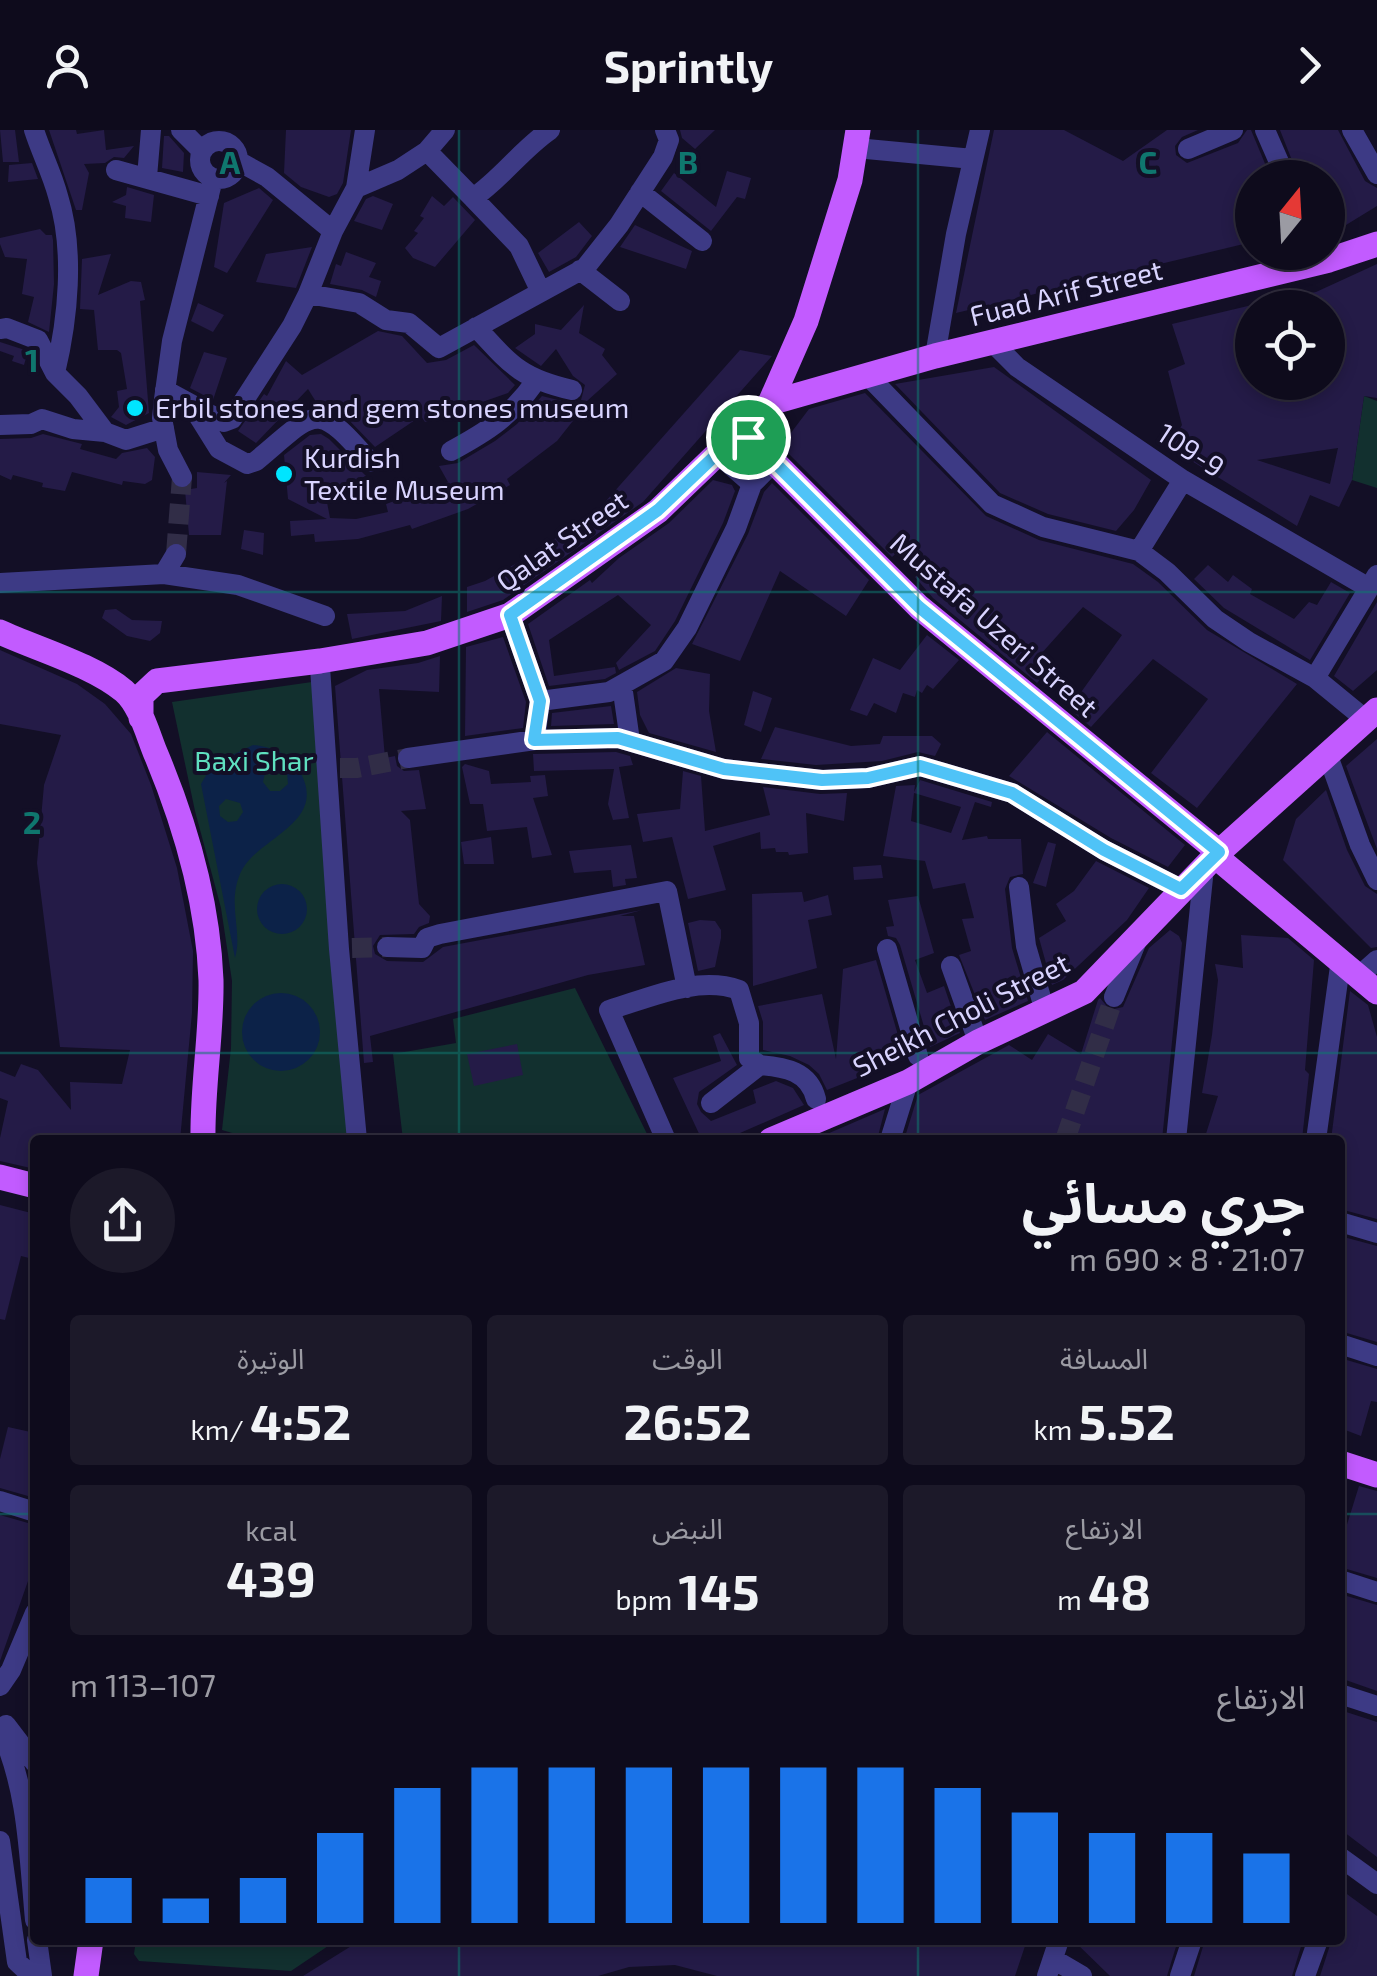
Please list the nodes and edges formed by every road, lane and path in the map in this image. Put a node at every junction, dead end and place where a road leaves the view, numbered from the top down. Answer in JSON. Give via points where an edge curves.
{"nodes":[{"id":1,"x":34,"y":130,"type":"edge"},
{"id":2,"x":151,"y":130,"type":"edge"},
{"id":3,"x":181,"y":130,"type":"edge"},
{"id":4,"x":365,"y":130,"type":"edge"},
{"id":5,"x":444,"y":130,"type":"edge"},
{"id":6,"x":550,"y":130,"type":"edge"},
{"id":7,"x":665,"y":130,"type":"edge"},
{"id":8,"x":980,"y":130,"type":"edge"},
{"id":9,"x":1233,"y":130,"type":"edge"},
{"id":10,"x":1266,"y":130,"type":"edge"},
{"id":11,"x":1352,"y":130,"type":"edge"},
{"id":12,"x":857,"y":139,"type":"edge"},
{"id":13,"x":214,"y":141,"type":"edge"},
{"id":14,"x":1188,"y":149,"type":"dead end"},
{"id":15,"x":427,"y":151,"type":"junction"},
{"id":16,"x":973,"y":159,"type":"junction"},
{"id":17,"x":1278,"y":160,"type":"edge"},
{"id":18,"x":238,"y":161,"type":"junction"},
{"id":19,"x":116,"y":170,"type":"dead end"},
{"id":20,"x":1377,"y":174,"type":"edge"},
{"id":21,"x":147,"y":177,"type":"junction"},
{"id":22,"x":211,"y":187,"type":"junction"},
{"id":23,"x":356,"y":188,"type":"junction"},
{"id":24,"x":640,"y":192,"type":"junction"},
{"id":25,"x":473,"y":198,"type":"junction"},
{"id":26,"x":333,"y":231,"type":"junction"},
{"id":27,"x":702,"y":242,"type":"dead end"},
{"id":28,"x":1377,"y":244,"type":"edge"},
{"id":29,"x":1345,"y":251,"type":"edge"},
{"id":30,"x":580,"y":270,"type":"junction"},
{"id":31,"x":1271,"y":270,"type":"edge"},
{"id":32,"x":540,"y":290,"type":"junction"},
{"id":33,"x":308,"y":294,"type":"junction"},
{"id":34,"x":620,"y":301,"type":"dead end"},
{"id":35,"x":476,"y":327,"type":"junction"},
{"id":36,"x":0,"y":330,"type":"edge"},
{"id":37,"x":993,"y":343,"type":"junction"},
{"id":38,"x":935,"y":356,"type":"junction"},
{"id":39,"x":54,"y":373,"type":"junction"},
{"id":40,"x":535,"y":382,"type":"junction"},
{"id":41,"x":874,"y":382,"type":"dead end"},
{"id":42,"x":165,"y":390,"type":"junction"},
{"id":43,"x":572,"y":390,"type":"dead end"},
{"id":44,"x":770,"y":403,"type":"junction"},
{"id":45,"x":194,"y":409,"type":"junction"},
{"id":46,"x":0,"y":425,"type":"edge"},
{"id":47,"x":164,"y":428,"type":"junction"},
{"id":48,"x":742,"y":430,"type":"junction"},
{"id":49,"x":105,"y":432,"type":"junction"},
{"id":50,"x":451,"y":451,"type":"dead end"},
{"id":51,"x":719,"y":454,"type":"junction"},
{"id":52,"x":370,"y":462,"type":"dead end"},
{"id":53,"x":774,"y":462,"type":"junction"},
{"id":54,"x":182,"y":477,"type":"tunnel mouth"},
{"id":55,"x":1183,"y":480,"type":"junction"},
{"id":56,"x":752,"y":484,"type":"junction"},
{"id":57,"x":1139,"y":551,"type":"junction"},
{"id":58,"x":176,"y":554,"type":"tunnel mouth"},
{"id":59,"x":164,"y":574,"type":"junction"},
{"id":60,"x":1373,"y":581,"type":"edge"},
{"id":61,"x":0,"y":584,"type":"edge"},
{"id":62,"x":510,"y":615,"type":"junction"},
{"id":63,"x":325,"y":616,"type":"dead end"},
{"id":64,"x":0,"y":632,"type":"edge"},
{"id":65,"x":320,"y":667,"type":"dead end"},
{"id":66,"x":1315,"y":678,"type":"junction"},
{"id":67,"x":622,"y":685,"type":"junction"},
{"id":68,"x":540,"y":701,"type":"junction"},
{"id":69,"x":1371,"y":715,"type":"edge"},
{"id":70,"x":141,"y":718,"type":"junction"},
{"id":71,"x":534,"y":740,"type":"junction"},
{"id":72,"x":630,"y":740,"type":"junction"},
{"id":73,"x":1326,"y":754,"type":"junction"},
{"id":74,"x":408,"y":758,"type":"tunnel mouth"},
{"id":75,"x":1369,"y":844,"type":"edge"},
{"id":76,"x":1213,"y":858,"type":"junction"},
{"id":77,"x":1377,"y":880,"type":"edge"},
{"id":78,"x":1019,"y":886,"type":"dead end"},
{"id":79,"x":1181,"y":889,"type":"junction"},
{"id":80,"x":1142,"y":929,"type":"junction"},
{"id":81,"x":387,"y":948,"type":"tunnel mouth"},
{"id":82,"x":887,"y":949,"type":"dead end"},
{"id":83,"x":951,"y":966,"type":"dead end"},
{"id":84,"x":1363,"y":972,"type":"edge"},
{"id":85,"x":686,"y":988,"type":"junction"},
{"id":86,"x":1114,"y":997,"type":"tunnel mouth"},
{"id":87,"x":1042,"y":1001,"type":"dead end"},
{"id":88,"x":975,"y":1033,"type":"dead end"},
{"id":89,"x":918,"y":1056,"type":"dead end"},
{"id":90,"x":760,"y":1066,"type":"junction"},
{"id":91,"x":908,"y":1082,"type":"junction"},
{"id":92,"x":816,"y":1099,"type":"dead end"},
{"id":93,"x":711,"y":1103,"type":"dead end"},
{"id":94,"x":201,"y":1110,"type":"junction"},
{"id":95,"x":203,"y":1135,"type":"edge"},
{"id":96,"x":218,"y":1135,"type":"edge"},
{"id":97,"x":357,"y":1135,"type":"edge"},
{"id":98,"x":664,"y":1135,"type":"edge"},
{"id":99,"x":782,"y":1135,"type":"edge"},
{"id":100,"x":892,"y":1135,"type":"edge"},
{"id":101,"x":1177,"y":1135,"type":"edge"},
{"id":102,"x":1317,"y":1135,"type":"edge"},
{"id":103,"x":0,"y":1177,"type":"edge"},
{"id":104,"x":30,"y":1185,"type":"edge"},
{"id":105,"x":1345,"y":1223,"type":"edge"},
{"id":106,"x":1377,"y":1233,"type":"edge"},
{"id":107,"x":1345,"y":1346,"type":"edge"},
{"id":108,"x":1377,"y":1356,"type":"edge"},
{"id":109,"x":1345,"y":1465,"type":"edge"},
{"id":110,"x":1377,"y":1475,"type":"edge"},
{"id":111,"x":0,"y":1502,"type":"edge"},
{"id":112,"x":30,"y":1511,"type":"edge"},
{"id":113,"x":1345,"y":1582,"type":"edge"},
{"id":114,"x":1377,"y":1592,"type":"edge"},
{"id":115,"x":30,"y":1625,"type":"edge"},
{"id":116,"x":0,"y":1686,"type":"edge"},
{"id":117,"x":1345,"y":1696,"type":"edge"},
{"id":118,"x":1377,"y":1706,"type":"edge"},
{"id":119,"x":0,"y":1718,"type":"edge"},
{"id":120,"x":0,"y":1729,"type":"edge"},
{"id":121,"x":30,"y":1757,"type":"edge"},
{"id":122,"x":0,"y":1841,"type":"edge"},
{"id":123,"x":1345,"y":1868,"type":"edge"},
{"id":124,"x":30,"y":1869,"type":"edge"},
{"id":125,"x":1377,"y":1884,"type":"edge"},
{"id":126,"x":38,"y":1945,"type":"edge"},
{"id":127,"x":90,"y":1945,"type":"edge"},
{"id":128,"x":1190,"y":1945,"type":"edge"},
{"id":129,"x":1316,"y":1945,"type":"edge"},
{"id":130,"x":1053,"y":1958,"type":"edge"},
{"id":131,"x":42,"y":1975,"type":"edge"},
{"id":132,"x":86,"y":1976,"type":"edge"},
{"id":133,"x":1082,"y":1976,"type":"edge"},
{"id":134,"x":1180,"y":1976,"type":"edge"},
{"id":135,"x":1304,"y":1976,"type":"edge"}],
"edges":[{"from":1,"to":39,"type":"street","via":[[64,223],[69,290]]},
{"from":2,"to":21,"type":"street"},
{"from":3,"to":13,"type":"street"},
{"from":4,"to":23,"type":"street"},
{"from":5,"to":15,"type":"street"},
{"from":6,"to":25,"type":"street"},
{"from":7,"to":24,"type":"street","via":[[663,157]]},
{"from":8,"to":16,"type":"street"},
{"from":9,"to":14,"type":"street"},
{"from":10,"to":17,"type":"street"},
{"from":11,"to":20,"type":"street"},
{"from":12,"to":16,"type":"street"},
{"from":12,"to":44,"type":"main road","name":"Qalat Street","via":[[806,321]]},
{"from":13,"to":18,"type":"street","via":[[234,150]]},
{"from":13,"to":22,"type":"street","via":[[201,168]]},
{"from":15,"to":23,"type":"street"},
{"from":15,"to":25,"type":"street"},
{"from":16,"to":38,"type":"street"},
{"from":18,"to":22,"type":"street","via":[[230,176]]},
{"from":18,"to":26,"type":"street"},
{"from":19,"to":21,"type":"street"},
{"from":21,"to":22,"type":"street"},
{"from":22,"to":42,"type":"street"},
{"from":23,"to":26,"type":"street"},
{"from":24,"to":27,"type":"street"},
{"from":24,"to":30,"type":"street"},
{"from":25,"to":32,"type":"street","via":[[519,246]]},
{"from":26,"to":33,"type":"street"},
{"from":28,"to":29,"type":"main road","name":"Fuad Arif Street"},
{"from":30,"to":32,"type":"street"},
{"from":30,"to":34,"type":"street"},
{"from":31,"to":37,"type":"main road","name":"Fuad Arif Street"},
{"from":32,"to":35,"type":"street"},
{"from":33,"to":35,"type":"street","via":[[359,303],[386,320],[409,324],[439,348]]},
{"from":33,"to":45,"type":"street","via":[[232,419]]},
{"from":35,"to":40,"type":"street"},
{"from":36,"to":39,"type":"street","via":[[38,340]]},
{"from":37,"to":38,"type":"main road","name":"Fuad Arif Street"},
{"from":37,"to":55,"type":"street","name":"109-9","via":[[1017,367]]},
{"from":38,"to":44,"type":"main road","name":"Fuad Arif Street"},
{"from":39,"to":49,"type":"street"},
{"from":40,"to":43,"type":"street"},
{"from":40,"to":50,"type":"street","via":[[493,429]]},
{"from":41,"to":57,"type":"street","via":[[992,504],[1043,527]]},
{"from":42,"to":45,"type":"street"},
{"from":42,"to":47,"type":"street"},
{"from":44,"to":48,"type":"main road","name":"Qalat Street"},
{"from":45,"to":52,"type":"street","via":[[219,450],[247,464],[314,418],[332,421]]},
{"from":46,"to":49,"type":"street","via":[[42,419]]},
{"from":47,"to":49,"type":"street","via":[[126,440]]},
{"from":47,"to":54,"type":"street"},
{"from":48,"to":51,"type":"main road","name":"Qalat Street"},
{"from":48,"to":53,"type":"main road","name":"Mustafa Uzeri Street"},
{"from":51,"to":56,"type":"street"},
{"from":51,"to":62,"type":"main road","name":"Qalat Street","via":[[658,510]]},
{"from":53,"to":56,"type":"street"},
{"from":53,"to":76,"type":"main road","name":"Mustafa Uzeri Street","via":[[919,607]]},
{"from":55,"to":57,"type":"street"},
{"from":55,"to":60,"type":"street","name":"109-9"},
{"from":56,"to":67,"type":"street","via":[[687,628],[664,661]]},
{"from":57,"to":66,"type":"street","via":[[1215,619]]},
{"from":58,"to":59,"type":"street"},
{"from":59,"to":61,"type":"street"},
{"from":59,"to":63,"type":"street","via":[[238,585]]},
{"from":60,"to":66,"type":"street"},
{"from":62,"to":68,"type":"street"},
{"from":62,"to":70,"type":"main road","name":"Qalat Street","via":[[427,643],[158,680],[141,696]]},
{"from":64,"to":70,"type":"main road","via":[[123,690]]},
{"from":65,"to":97,"type":"street","via":[[334,766]]},
{"from":66,"to":69,"type":"street"},
{"from":67,"to":68,"type":"street"},
{"from":67,"to":72,"type":"street"},
{"from":68,"to":71,"type":"street"},
{"from":69,"to":73,"type":"main road","name":"Sheikh Choli Street"},
{"from":70,"to":94,"type":"main road","via":[[206,917],[211,983]]},
{"from":71,"to":72,"type":"street"},
{"from":71,"to":74,"type":"street"},
{"from":72,"to":79,"type":"street","via":[[724,769],[822,780],[920,766],[1012,793]]},
{"from":73,"to":75,"type":"street"},
{"from":73,"to":76,"type":"main road","name":"Sheikh Choli Street"},
{"from":75,"to":77,"type":"street"},
{"from":76,"to":79,"type":"main road","name":"Sheikh Choli Street"},
{"from":76,"to":84,"type":"main road","name":"Mustafa Uzeri Street"},
{"from":76,"to":101,"type":"street"},
{"from":78,"to":87,"type":"street"},
{"from":79,"to":80,"type":"main road","name":"Sheikh Choli Street"},
{"from":80,"to":86,"type":"street"},
{"from":80,"to":91,"type":"main road","name":"Sheikh Choli Street","via":[[1084,992]]},
{"from":81,"to":85,"type":"street","via":[[422,948],[440,934],[667,891]]},
{"from":82,"to":89,"type":"street"},
{"from":83,"to":88,"type":"street"},
{"from":84,"to":102,"type":"street"},
{"from":85,"to":90,"type":"street","via":[[721,983],[739,990],[749,1023],[749,1058]]},
{"from":85,"to":98,"type":"street","via":[[609,1010]]},
{"from":90,"to":92,"type":"street","via":[[796,1071],[813,1086]]},
{"from":90,"to":93,"type":"street"},
{"from":91,"to":99,"type":"main road","name":"Sheikh Choli Street"},
{"from":91,"to":100,"type":"street"},
{"from":94,"to":95,"type":"main road"},
{"from":94,"to":96,"type":"main road"},
{"from":103,"to":104,"type":"main road"},
{"from":105,"to":106,"type":"street"},
{"from":107,"to":108,"type":"street"},
{"from":109,"to":110,"type":"main road"},
{"from":111,"to":112,"type":"street"},
{"from":113,"to":114,"type":"street"},
{"from":115,"to":116,"type":"street"},
{"from":117,"to":118,"type":"street"},
{"from":119,"to":121,"type":"street"},
{"from":120,"to":124,"type":"street","via":[[24,1808]]},
{"from":122,"to":131,"type":"street","via":[[17,1962]]},
{"from":123,"to":125,"type":"street"},
{"from":126,"to":131,"type":"street"},
{"from":127,"to":132,"type":"main road"},
{"from":128,"to":134,"type":"street"},
{"from":129,"to":135,"type":"street"},
{"from":130,"to":133,"type":"street"}]}
